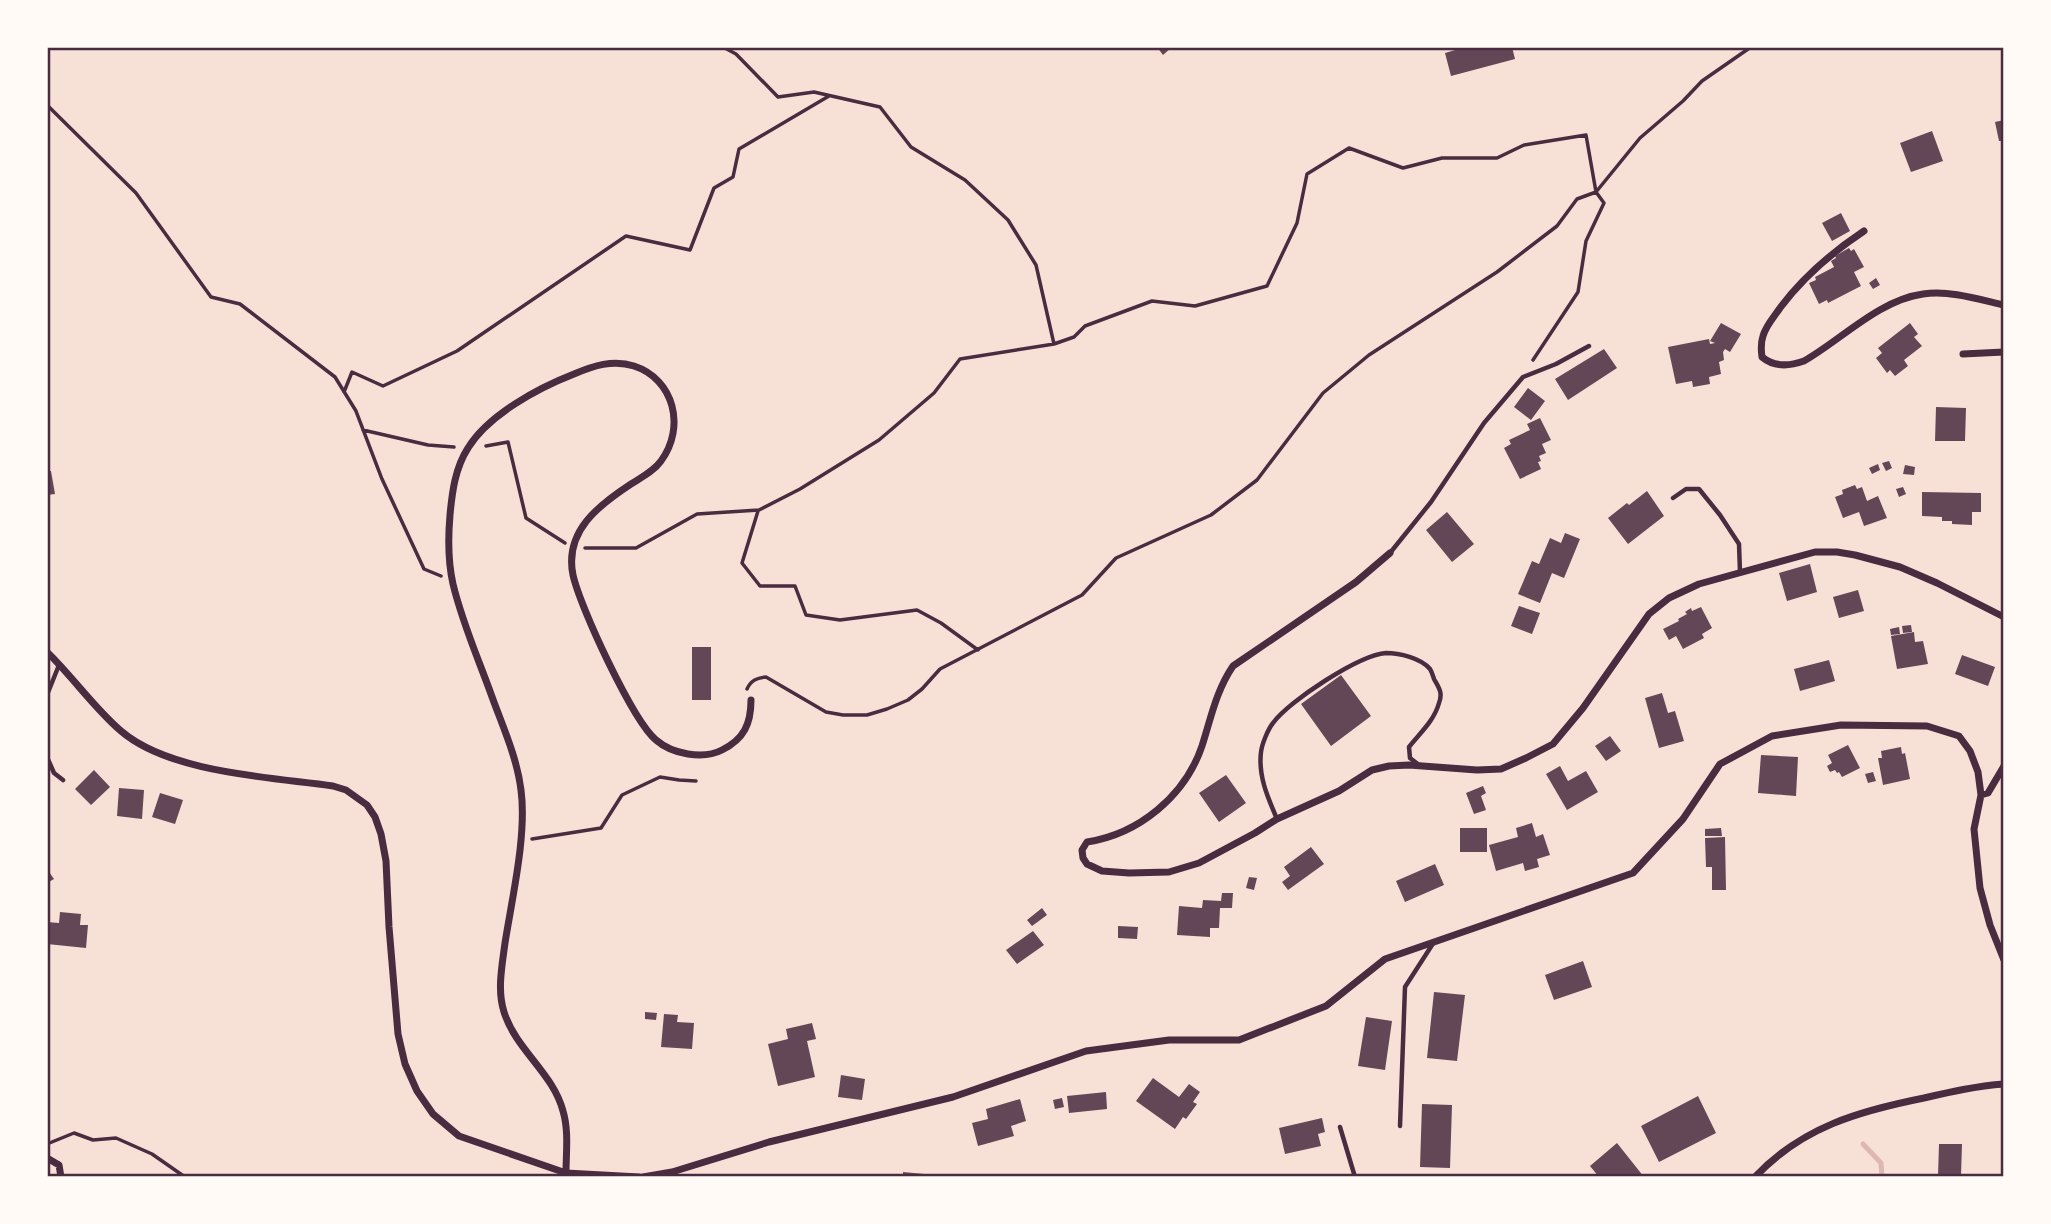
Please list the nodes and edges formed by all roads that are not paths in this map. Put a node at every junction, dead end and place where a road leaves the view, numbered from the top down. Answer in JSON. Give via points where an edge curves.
{"nodes":[{"id":1,"x":1864,"y":232,"type":"dead end"},
{"id":2,"x":2004,"y":305,"type":"edge"},
{"id":3,"x":1589,"y":346,"type":"dead end"},
{"id":4,"x":2004,"y":352,"type":"edge"},
{"id":5,"x":1963,"y":354,"type":"dead end"},
{"id":6,"x":1673,"y":498,"type":"dead end"},
{"id":7,"x":1390,"y":553,"type":"joint"},
{"id":8,"x":1740,"y":572,"type":"junction"},
{"id":9,"x":2004,"y":617,"type":"edge"},
{"id":10,"x":47,"y":652,"type":"edge"},
{"id":11,"x":59,"y":664,"type":"junction"},
{"id":12,"x":47,"y":695,"type":"edge"},
{"id":13,"x":751,"y":700,"type":"road end"},
{"id":14,"x":47,"y":757,"type":"edge"},
{"id":15,"x":2004,"y":766,"type":"edge"},
{"id":16,"x":1421,"y":767,"type":"junction"},
{"id":17,"x":63,"y":780,"type":"dead end"},
{"id":18,"x":1981,"y":795,"type":"junction"},
{"id":19,"x":1277,"y":820,"type":"junction"},
{"id":20,"x":1434,"y":941,"type":"junction"},
{"id":21,"x":2004,"y":960,"type":"edge"},
{"id":22,"x":2004,"y":1084,"type":"edge"},
{"id":23,"x":1400,"y":1126,"type":"dead end"},
{"id":24,"x":1340,"y":1127,"type":"dead end"},
{"id":25,"x":47,"y":1158,"type":"edge"},
{"id":26,"x":565,"y":1175,"type":"edge"},
{"id":27,"x":61,"y":1177,"type":"edge"},
{"id":28,"x":641,"y":1177,"type":"edge"},
{"id":29,"x":1355,"y":1177,"type":"edge"},
{"id":30,"x":1755,"y":1177,"type":"edge"}],
"edges":[{"from":1,"to":2,"type":"street","via":[[1825,259],[1778,310],[1762,338],[1762,357],[1768,362],[1792,365],[1804,361],[1890,304],[1907,298],[1945,294]]},
{"from":3,"to":7,"type":"lane","via":[[1522,377]]},
{"from":4,"to":5,"type":"street"},
{"from":6,"to":8,"type":"lane","via":[[1686,489],[1699,489],[1739,544]]},
{"from":7,"to":19,"type":"street","via":[[1356,582],[1233,666],[1222,682],[1201,748],[1181,786],[1145,820],[1122,833],[1087,842],[1083,858],[1102,871],[1169,872],[1199,863]]},
{"from":8,"to":9,"type":"street","via":[[1815,552],[1846,554],[1900,567]]},
{"from":8,"to":16,"type":"street","via":[[1699,584],[1649,614],[1553,744],[1501,769]]},
{"from":10,"to":11,"type":"street"},
{"from":11,"to":12,"type":"lane"},
{"from":11,"to":26,"type":"street","via":[[121,731],[154,751],[205,768],[333,786],[367,805],[381,834],[386,862],[398,1034],[416,1091],[433,1114],[459,1136]]},
{"from":13,"to":26,"type":"street","via":[[745,731],[720,751],[687,754],[655,740],[643,726],[592,626],[573,576],[573,548],[584,522],[660,463],[668,449],[675,421],[673,406],[654,377],[622,363],[603,364],[573,374],[494,419],[467,449],[458,469],[449,553],[460,608],[522,791],[521,835],[501,971],[504,1012],[563,1110]]},
{"from":14,"to":17,"type":"lane"},
{"from":15,"to":18,"type":"street","via":[[1988,793]]},
{"from":16,"to":19,"type":"street","via":[[1372,769]]},
{"from":16,"to":19,"type":"lane","via":[[1410,758],[1409,747],[1430,723],[1441,692],[1429,668],[1410,657],[1385,653],[1367,658],[1288,707],[1272,724],[1261,750],[1261,775]]},
{"from":18,"to":20,"type":"street","via":[[1978,772],[1959,736],[1927,726],[1841,725],[1772,736],[1720,764],[1683,819],[1633,873]]},
{"from":18,"to":21,"type":"street","via":[[1974,829],[1980,888]]},
{"from":20,"to":23,"type":"lane","via":[[1405,987]]},
{"from":20,"to":28,"type":"street","via":[[1385,959],[1326,1006],[1238,1040],[1169,1040],[1086,1051],[953,1097]]},
{"from":22,"to":30,"type":"street","via":[[1867,1110],[1805,1135]]},
{"from":24,"to":29,"type":"lane"},
{"from":25,"to":27,"type":"street","via":[[60,1165]]},
{"from":26,"to":28,"type":"street"}]}
